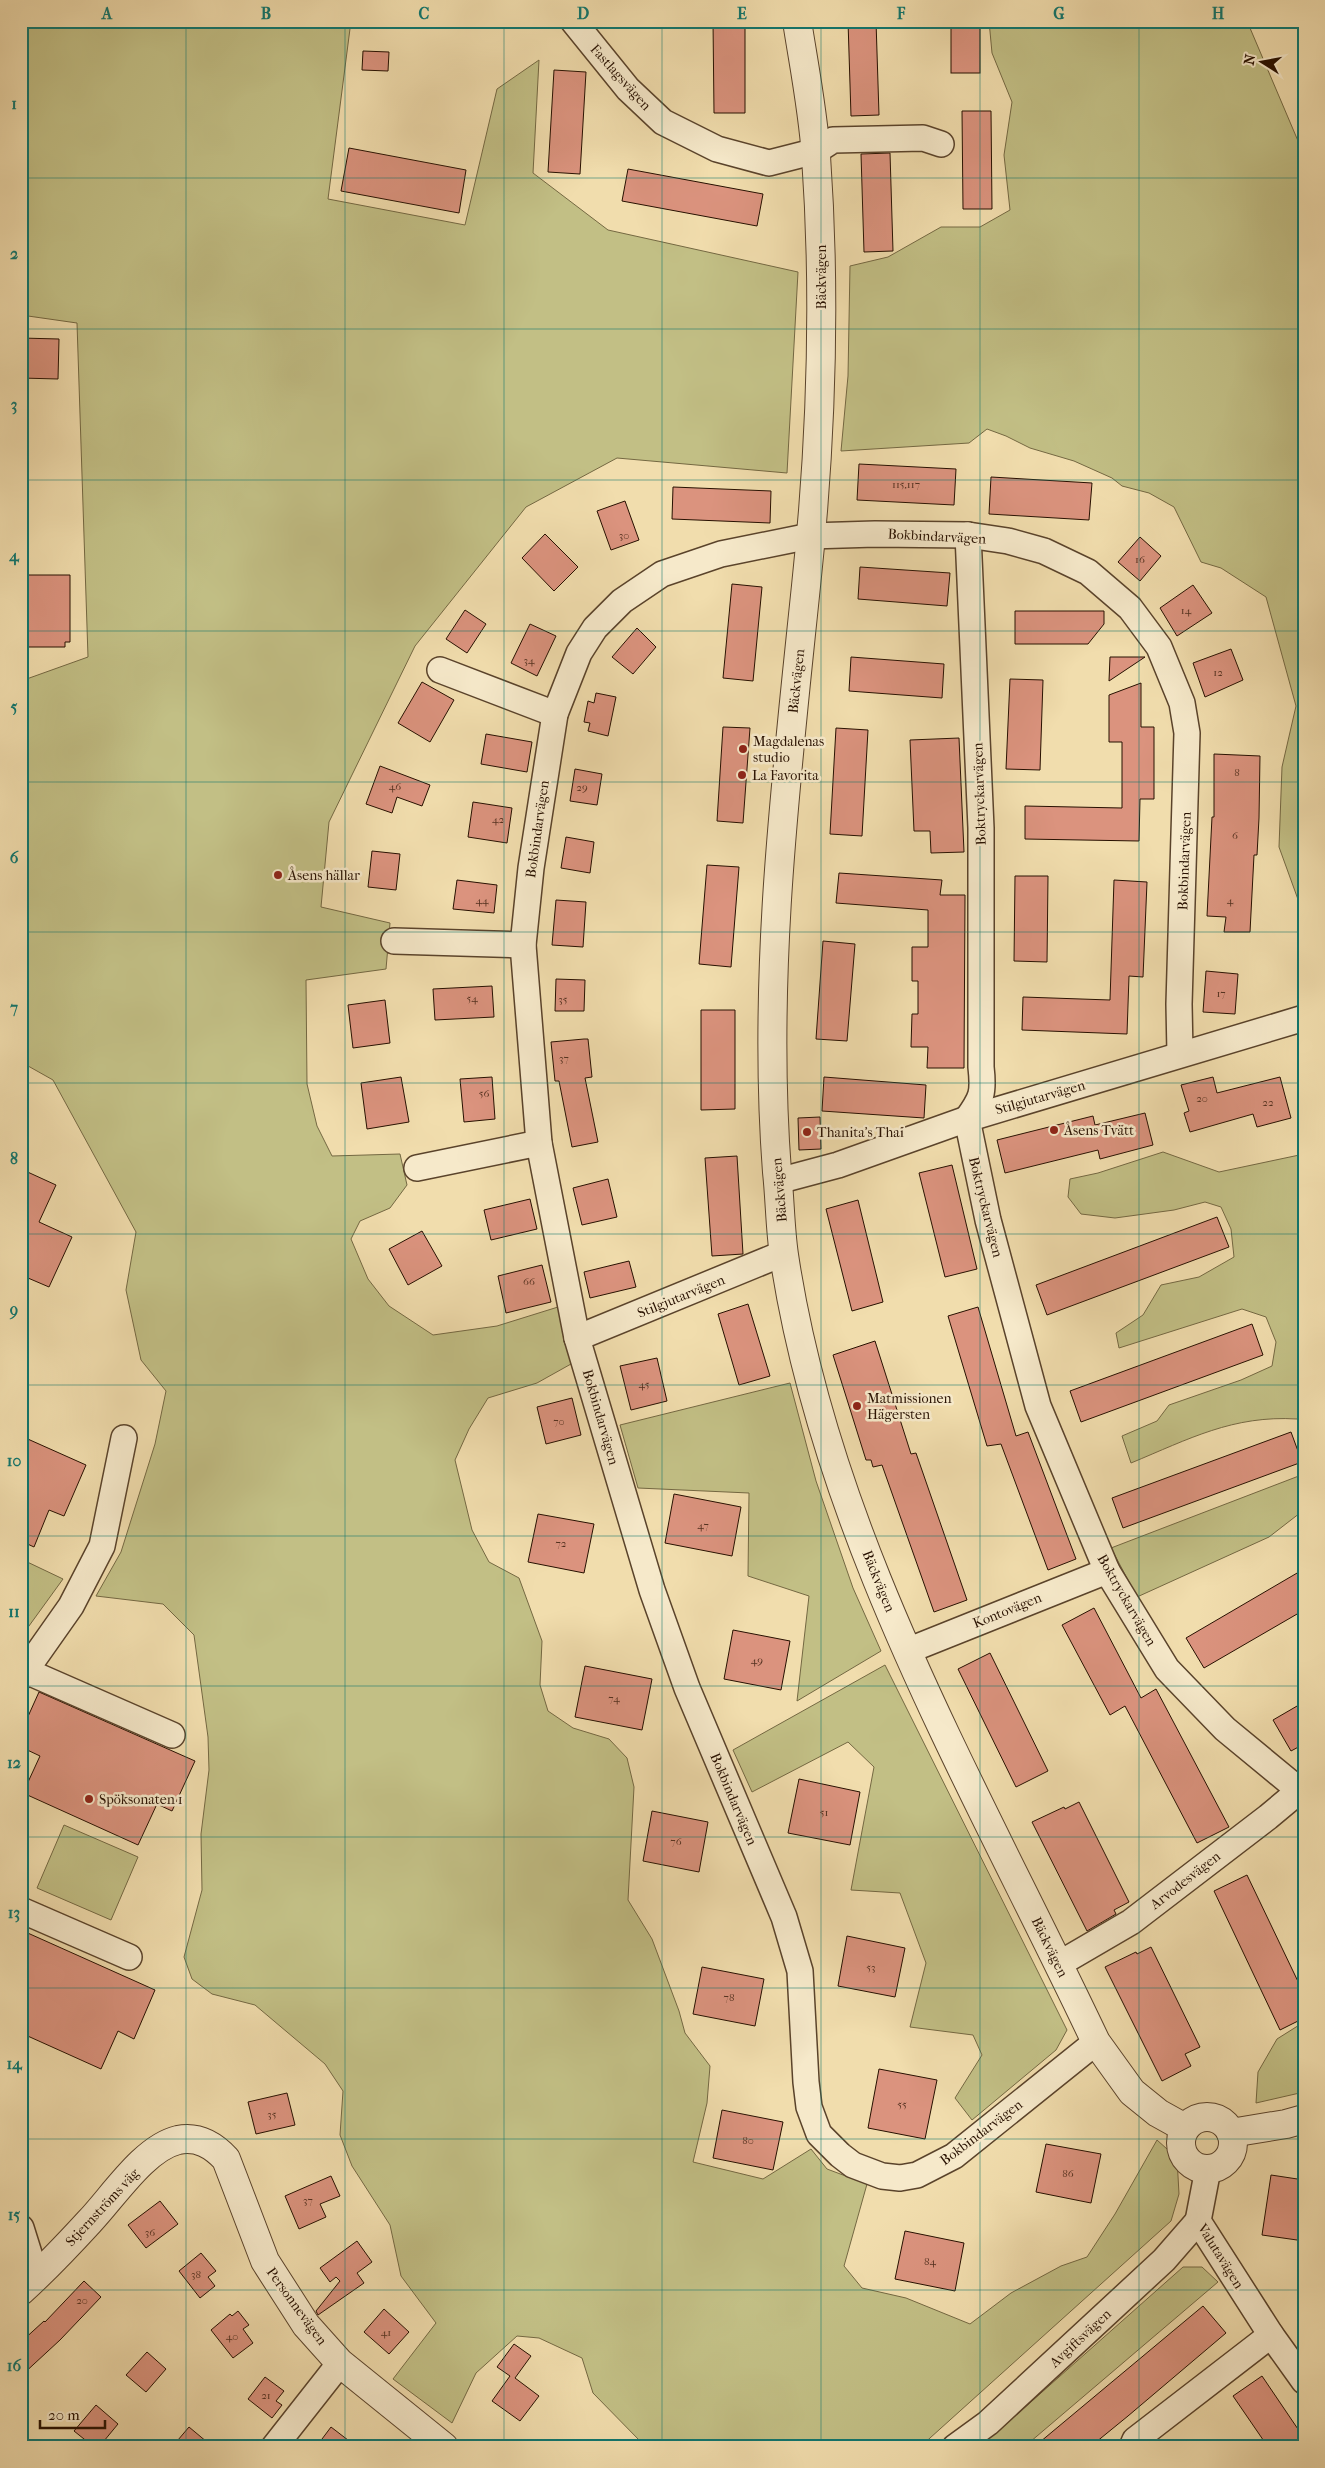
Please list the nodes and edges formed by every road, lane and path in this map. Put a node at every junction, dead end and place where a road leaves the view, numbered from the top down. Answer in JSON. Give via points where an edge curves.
{"nodes":[{"id":1,"x":573,"y":21,"type":"edge"},
{"id":2,"x":797,"y":21,"type":"edge"},
{"id":3,"x":941,"y":144,"type":"dead end"},
{"id":4,"x":816,"y":152,"type":"junction"},
{"id":5,"x":968,"y":535,"type":"junction"},
{"id":6,"x":810,"y":536,"type":"junction"},
{"id":7,"x":440,"y":670,"type":"dead end"},
{"id":8,"x":555,"y":714,"type":"junction"},
{"id":9,"x":394,"y":941,"type":"dead end"},
{"id":10,"x":523,"y":945,"type":"junction"},
{"id":11,"x":1304,"y":1018,"type":"edge"},
{"id":12,"x":1180,"y":1054,"type":"junction"},
{"id":13,"x":966,"y":1119,"type":"junction"},
{"id":14,"x":539,"y":1143,"type":"junction"},
{"id":15,"x":417,"y":1168,"type":"dead end"},
{"id":16,"x":778,"y":1181,"type":"junction"},
{"id":17,"x":784,"y":1253,"type":"junction"},
{"id":18,"x":577,"y":1338,"type":"junction"},
{"id":19,"x":124,"y":1438,"type":"dead end"},
{"id":20,"x":1107,"y":1571,"type":"junction"},
{"id":21,"x":907,"y":1651,"type":"junction"},
{"id":22,"x":24,"y":1674,"type":"edge"},
{"id":23,"x":172,"y":1735,"type":"dead end"},
{"id":24,"x":1301,"y":1788,"type":"edge"},
{"id":25,"x":21,"y":1910,"type":"edge"},
{"id":26,"x":130,"y":1957,"type":"dead end"},
{"id":27,"x":1059,"y":1964,"type":"junction"},
{"id":28,"x":1096,"y":2042,"type":"junction"},
{"id":29,"x":1304,"y":2119,"type":"edge"},
{"id":30,"x":1185,"y":2128,"type":"junction"},
{"id":31,"x":1231,"y":2133,"type":"junction"},
{"id":32,"x":193,"y":2139,"type":"joint"},
{"id":33,"x":1208,"y":2169,"type":"junction"},
{"id":34,"x":1198,"y":2221,"type":"junction"},
{"id":35,"x":21,"y":2228,"type":"edge"},
{"id":36,"x":29,"y":2284,"type":"edge"},
{"id":37,"x":1271,"y":2335,"type":"junction"},
{"id":38,"x":340,"y":2363,"type":"junction"},
{"id":39,"x":1304,"y":2381,"type":"edge"},
{"id":40,"x":274,"y":2447,"type":"edge"},
{"id":41,"x":444,"y":2447,"type":"edge"},
{"id":42,"x":955,"y":2447,"type":"edge"},
{"id":43,"x":1132,"y":2447,"type":"edge"}],
"edges":[{"from":1,"to":4,"type":"street","name":"Fastlagsvägen","via":[[628,89],[663,122],[716,149],[769,164]]},
{"from":2,"to":4,"type":"street","name":"Bäckvägen"},
{"from":3,"to":4,"type":"street","via":[[923,138],[833,140]]},
{"from":4,"to":6,"type":"street","name":"Bäckvägen","via":[[823,278]]},
{"from":5,"to":6,"type":"street","name":"Bokbindarvägen"},
{"from":5,"to":12,"type":"street","name":"Bokbindarvägen","via":[[1044,551],[1088,572],[1130,608],[1159,647],[1182,703],[1188,733]]},
{"from":5,"to":13,"type":"street","name":"Boktryckarvägen","via":[[981,828],[984,1088],[980,1100]]},
{"from":6,"to":8,"type":"street","name":"Bokbindarvägen","via":[[712,557],[662,574],[622,601],[595,628],[579,653]]},
{"from":6,"to":16,"type":"street","name":"Bäckvägen","via":[[794,690],[774,970],[773,1110]]},
{"from":7,"to":8,"type":"street"},
{"from":8,"to":10,"type":"street","name":"Bokbindarvägen","via":[[531,868]]},
{"from":9,"to":10,"type":"street"},
{"from":10,"to":14,"type":"street","name":"Bokbindarvägen"},
{"from":11,"to":12,"type":"street","name":"Stilgjutarvägen"},
{"from":12,"to":13,"type":"street","name":"Stilgjutarvägen"},
{"from":13,"to":16,"type":"street","name":"Stilgjutarvägen","via":[[838,1164]]},
{"from":13,"to":20,"type":"street","name":"Boktryckarvägen","via":[[988,1220],[1038,1406]]},
{"from":14,"to":15,"type":"street"},
{"from":14,"to":18,"type":"street","name":"Bokbindarvägen"},
{"from":16,"to":17,"type":"street","name":"Bäckvägen"},
{"from":17,"to":18,"type":"street","name":"Stilgjutarvägen"},
{"from":17,"to":21,"type":"street","name":"Bäckvägen","via":[[823,1424],[861,1536]]},
{"from":18,"to":28,"type":"street","name":"Bokbindarvägen","via":[[652,1590],[688,1688],[784,1917],[800,1971],[809,2107],[819,2134],[853,2165],[882,2176],[900,2178],[917,2174],[954,2156]]},
{"from":19,"to":22,"type":"street","via":[[102,1546],[71,1606]]},
{"from":20,"to":21,"type":"street","name":"Kontovägen"},
{"from":20,"to":24,"type":"street","name":"Boktryckarvägen","via":[[1167,1669],[1225,1729]]},
{"from":21,"to":27,"type":"street","name":"Bäckvägen"},
{"from":22,"to":23,"type":"street"},
{"from":24,"to":27,"type":"street","name":"Arvodesvägen","via":[[1131,1922]]},
{"from":25,"to":26,"type":"street"},
{"from":27,"to":28,"type":"street","name":"Bäckvägen"},
{"from":28,"to":30,"type":"street","name":"Bäckvägen","via":[[1132,2092],[1158,2113]]},
{"from":29,"to":31,"type":"street"},
{"from":30,"to":31,"type":"street","via":[[1197,2118],[1205,2117],[1221,2121]]},
{"from":30,"to":33,"type":"street","via":[[1182,2152],[1192,2165]]},
{"from":31,"to":33,"type":"street","via":[[1229,2157]]},
{"from":32,"to":36,"type":"street","name":"Stjernströms väg","via":[[178,2140],[148,2156]]},
{"from":32,"to":38,"type":"street","name":"Personnevägen","via":[[215,2148],[226,2159],[264,2261],[306,2324]]},
{"from":33,"to":34,"type":"street","name":"Valutavägen"},
{"from":34,"to":37,"type":"street","name":"Valutavägen"},
{"from":34,"to":42,"type":"street","name":"Avgiftsvägen","via":[[1164,2260],[988,2423]]},
{"from":35,"to":36,"type":"street"},
{"from":37,"to":39,"type":"street","name":"Valutavägen"},
{"from":37,"to":43,"type":"street","via":[[1135,2440]]},
{"from":38,"to":40,"type":"street"},
{"from":38,"to":41,"type":"street","name":"Personnevägen"}]}
